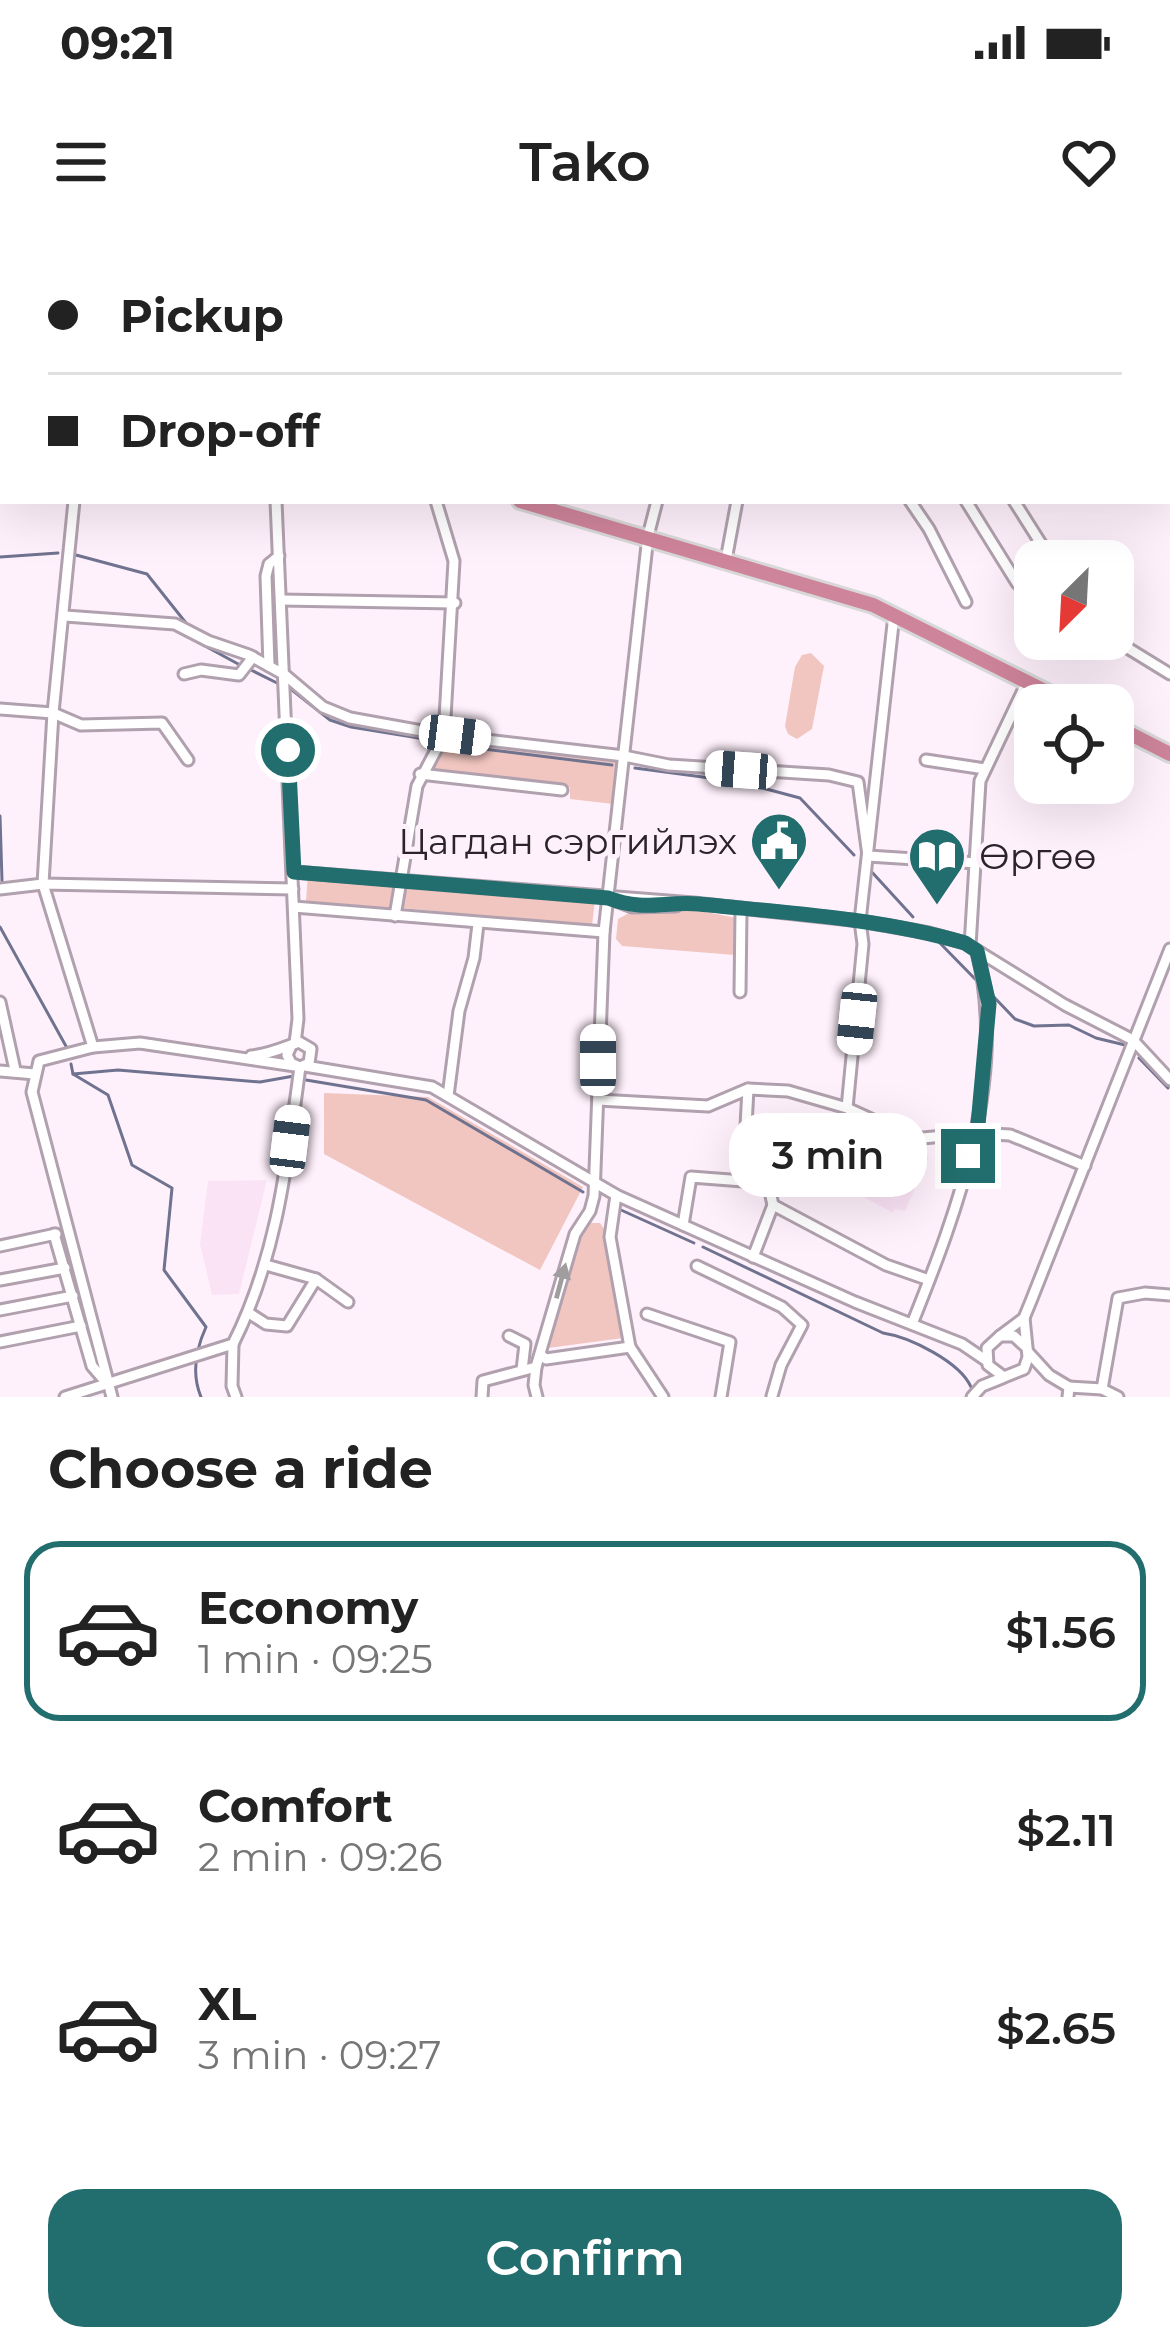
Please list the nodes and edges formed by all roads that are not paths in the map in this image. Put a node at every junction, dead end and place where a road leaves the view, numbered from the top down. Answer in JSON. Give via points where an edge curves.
{"nodes":[{"id":1,"x":74,"y":504,"type":"edge"},
{"id":2,"x":276,"y":504,"type":"edge"},
{"id":3,"x":437,"y":504,"type":"edge"},
{"id":4,"x":656,"y":504,"type":"edge"},
{"id":5,"x":735,"y":504,"type":"edge"},
{"id":6,"x":912,"y":504,"type":"edge"},
{"id":7,"x":968,"y":504,"type":"edge"},
{"id":8,"x":1016,"y":504,"type":"edge"},
{"id":9,"x":569,"y":507,"type":"edge"},
{"id":10,"x":648,"y":536,"type":"junction"},
{"id":11,"x":1039,"y":540,"type":"edge"},
{"id":12,"x":278,"y":556,"type":"junction"},
{"id":13,"x":726,"y":560,"type":"junction"},
{"id":14,"x":1014,"y":578,"type":"edge"},
{"id":15,"x":281,"y":600,"type":"junction"},
{"id":16,"x":966,"y":602,"type":"dead end"},
{"id":17,"x":454,"y":603,"type":"junction"},
{"id":18,"x":894,"y":615,"type":"junction"},
{"id":19,"x":65,"y":616,"type":"junction"},
{"id":20,"x":1134,"y":652,"type":"edge"},
{"id":21,"x":253,"y":657,"type":"junction"},
{"id":22,"x":269,"y":666,"type":"junction"},
{"id":23,"x":184,"y":674,"type":"dead end"},
{"id":24,"x":1170,"y":674,"type":"edge"},
{"id":25,"x":285,"y":675,"type":"junction"},
{"id":26,"x":1028,"y":682,"type":"junction"},
{"id":27,"x":1032,"y":684,"type":"edge"},
{"id":28,"x":0,"y":709,"type":"edge"},
{"id":29,"x":53,"y":713,"type":"junction"},
{"id":30,"x":444,"y":735,"type":"junction"},
{"id":31,"x":1134,"y":736,"type":"edge"},
{"id":32,"x":1170,"y":754,"type":"edge"},
{"id":33,"x":624,"y":756,"type":"junction"},
{"id":34,"x":188,"y":760,"type":"dead end"},
{"id":35,"x":926,"y":760,"type":"dead end"},
{"id":36,"x":985,"y":769,"type":"junction"},
{"id":37,"x":420,"y":774,"type":"junction"},
{"id":38,"x":562,"y":790,"type":"dead end"},
{"id":39,"x":868,"y":856,"type":"junction"},
{"id":40,"x":977,"y":863,"type":"junction"},
{"id":41,"x":294,"y":872,"type":"junction"},
{"id":42,"x":401,"y":880,"type":"junction"},
{"id":43,"x":43,"y":884,"type":"junction"},
{"id":44,"x":0,"y":889,"type":"edge"},
{"id":45,"x":293,"y":889,"type":"junction"},
{"id":46,"x":608,"y":898,"type":"junction"},
{"id":47,"x":694,"y":903,"type":"junction"},
{"id":48,"x":294,"y":907,"type":"junction"},
{"id":49,"x":632,"y":907,"type":"junction"},
{"id":50,"x":741,"y":911,"type":"junction"},
{"id":51,"x":395,"y":916,"type":"junction"},
{"id":52,"x":606,"y":919,"type":"junction"},
{"id":53,"x":860,"y":920,"type":"junction"},
{"id":54,"x":478,"y":923,"type":"junction"},
{"id":55,"x":604,"y":932,"type":"junction"},
{"id":56,"x":974,"y":949,"type":"junction"},
{"id":57,"x":1170,"y":949,"type":"edge"},
{"id":58,"x":1165,"y":976,"type":"edge"},
{"id":59,"x":740,"y":992,"type":"dead end"},
{"id":60,"x":0,"y":1002,"type":"edge"},
{"id":61,"x":298,"y":1019,"type":"junction"},
{"id":62,"x":1133,"y":1040,"type":"junction"},
{"id":63,"x":293,"y":1044,"type":"junction"},
{"id":64,"x":93,"y":1047,"type":"junction"},
{"id":65,"x":310,"y":1047,"type":"junction"},
{"id":66,"x":241,"y":1057,"type":"junction"},
{"id":67,"x":300,"y":1066,"type":"junction"},
{"id":68,"x":15,"y":1070,"type":"junction"},
{"id":69,"x":0,"y":1071,"type":"edge"},
{"id":70,"x":356,"y":1072,"type":"junction"},
{"id":71,"x":35,"y":1074,"type":"junction"},
{"id":72,"x":1170,"y":1080,"type":"edge"},
{"id":73,"x":748,"y":1088,"type":"junction"},
{"id":74,"x":448,"y":1096,"type":"junction"},
{"id":75,"x":598,"y":1100,"type":"junction"},
{"id":76,"x":847,"y":1108,"type":"junction"},
{"id":77,"x":974,"y":1133,"type":"junction"},
{"id":78,"x":596,"y":1156,"type":"junction"},
{"id":79,"x":1084,"y":1166,"type":"junction"},
{"id":80,"x":564,"y":1167,"type":"junction"},
{"id":81,"x":743,"y":1181,"type":"junction"},
{"id":82,"x":596,"y":1183,"type":"junction"},
{"id":83,"x":616,"y":1195,"type":"junction"},
{"id":84,"x":772,"y":1205,"type":"junction"},
{"id":85,"x":683,"y":1225,"type":"junction"},
{"id":86,"x":68,"y":1231,"type":"junction"},
{"id":87,"x":54,"y":1234,"type":"junction"},
{"id":88,"x":0,"y":1246,"type":"edge"},
{"id":89,"x":753,"y":1257,"type":"junction"},
{"id":90,"x":266,"y":1265,"type":"junction"},
{"id":91,"x":698,"y":1266,"type":"dead end"},
{"id":92,"x":64,"y":1268,"type":"junction"},
{"id":93,"x":316,"y":1279,"type":"junction"},
{"id":94,"x":0,"y":1280,"type":"edge"},
{"id":95,"x":929,"y":1280,"type":"junction"},
{"id":96,"x":1170,"y":1295,"type":"edge"},
{"id":97,"x":73,"y":1296,"type":"junction"},
{"id":98,"x":348,"y":1302,"type":"dead end"},
{"id":99,"x":0,"y":1310,"type":"edge"},
{"id":100,"x":249,"y":1312,"type":"junction"},
{"id":101,"x":647,"y":1314,"type":"dead end"},
{"id":102,"x":1024,"y":1318,"type":"junction"},
{"id":103,"x":912,"y":1324,"type":"junction"},
{"id":104,"x":81,"y":1326,"type":"junction"},
{"id":105,"x":509,"y":1336,"type":"dead end"},
{"id":106,"x":998,"y":1337,"type":"junction"},
{"id":107,"x":0,"y":1342,"type":"edge"},
{"id":108,"x":962,"y":1344,"type":"junction"},
{"id":109,"x":233,"y":1345,"type":"junction"},
{"id":110,"x":630,"y":1347,"type":"junction"},
{"id":111,"x":1027,"y":1350,"type":"junction"},
{"id":112,"x":541,"y":1355,"type":"junction"},
{"id":113,"x":987,"y":1363,"type":"junction"},
{"id":114,"x":536,"y":1367,"type":"junction"},
{"id":115,"x":522,"y":1370,"type":"junction"},
{"id":116,"x":1017,"y":1375,"type":"junction"},
{"id":117,"x":1049,"y":1375,"type":"junction"},
{"id":118,"x":1004,"y":1377,"type":"junction"},
{"id":119,"x":109,"y":1385,"type":"junction"},
{"id":120,"x":982,"y":1386,"type":"junction"},
{"id":121,"x":1102,"y":1389,"type":"junction"},
{"id":122,"x":1069,"y":1392,"type":"edge"},
{"id":123,"x":772,"y":1396,"type":"edge"},
{"id":124,"x":65,"y":1397,"type":"edge"},
{"id":125,"x":101,"y":1397,"type":"edge"},
{"id":126,"x":112,"y":1397,"type":"edge"},
{"id":127,"x":236,"y":1397,"type":"edge"},
{"id":128,"x":482,"y":1397,"type":"edge"},
{"id":129,"x":537,"y":1397,"type":"edge"},
{"id":130,"x":663,"y":1397,"type":"edge"},
{"id":131,"x":721,"y":1397,"type":"edge"},
{"id":132,"x":972,"y":1397,"type":"edge"},
{"id":133,"x":1118,"y":1397,"type":"edge"}],
"edges":[{"from":1,"to":19,"type":"street"},
{"from":2,"to":12,"type":"street"},
{"from":3,"to":17,"type":"street","via":[[453,548]]},
{"from":4,"to":10,"type":"street"},
{"from":5,"to":13,"type":"street"},
{"from":6,"to":16,"type":"street"},
{"from":7,"to":14,"type":"street"},
{"from":8,"to":11,"type":"street"},
{"from":9,"to":10,"type":"highway"},
{"from":10,"to":13,"type":"highway"},
{"from":10,"to":33,"type":"street"},
{"from":12,"to":15,"type":"street"},
{"from":12,"to":22,"type":"street","via":[[266,576]]},
{"from":13,"to":18,"type":"highway"},
{"from":15,"to":17,"type":"street"},
{"from":15,"to":25,"type":"street"},
{"from":17,"to":30,"type":"street"},
{"from":18,"to":26,"type":"highway"},
{"from":18,"to":39,"type":"street"},
{"from":19,"to":21,"type":"street","via":[[175,624]]},
{"from":19,"to":29,"type":"street"},
{"from":20,"to":24,"type":"street"},
{"from":21,"to":22,"type":"street"},
{"from":21,"to":23,"type":"street","via":[[239,675]]},
{"from":22,"to":25,"type":"street"},
{"from":25,"to":30,"type":"street","via":[[336,715]]},
{"from":25,"to":41,"type":"street"},
{"from":26,"to":27,"type":"highway"},
{"from":26,"to":36,"type":"street"},
{"from":28,"to":29,"type":"street"},
{"from":29,"to":34,"type":"street","via":[[81,724],[162,724]]},
{"from":29,"to":43,"type":"street"},
{"from":30,"to":33,"type":"street"},
{"from":30,"to":37,"type":"street"},
{"from":31,"to":32,"type":"highway"},
{"from":33,"to":39,"type":"street","via":[[858,782]]},
{"from":33,"to":46,"type":"street"},
{"from":35,"to":36,"type":"street"},
{"from":36,"to":40,"type":"street"},
{"from":37,"to":38,"type":"street"},
{"from":37,"to":42,"type":"street"},
{"from":39,"to":40,"type":"street"},
{"from":39,"to":53,"type":"street"},
{"from":40,"to":56,"type":"street"},
{"from":41,"to":42,"type":"street"},
{"from":41,"to":45,"type":"street"},
{"from":42,"to":46,"type":"street"},
{"from":42,"to":51,"type":"street"},
{"from":43,"to":44,"type":"street"},
{"from":43,"to":45,"type":"street"},
{"from":43,"to":64,"type":"street"},
{"from":45,"to":48,"type":"street"},
{"from":46,"to":47,"type":"street"},
{"from":46,"to":49,"type":"street"},
{"from":46,"to":52,"type":"street"},
{"from":47,"to":49,"type":"street"},
{"from":47,"to":50,"type":"street"},
{"from":48,"to":51,"type":"street"},
{"from":48,"to":61,"type":"street"},
{"from":49,"to":52,"type":"street"},
{"from":50,"to":53,"type":"street"},
{"from":50,"to":59,"type":"street"},
{"from":51,"to":54,"type":"street"},
{"from":52,"to":55,"type":"street"},
{"from":53,"to":56,"type":"street"},
{"from":53,"to":76,"type":"street"},
{"from":54,"to":55,"type":"street"},
{"from":54,"to":74,"type":"street"},
{"from":55,"to":75,"type":"street"},
{"from":56,"to":62,"type":"street"},
{"from":56,"to":77,"type":"street","via":[[989,1004]]},
{"from":57,"to":58,"type":"street"},
{"from":58,"to":62,"type":"street"},
{"from":60,"to":68,"type":"street"},
{"from":61,"to":63,"type":"street"},
{"from":61,"to":65,"type":"street"},
{"from":62,"to":72,"type":"street"},
{"from":62,"to":79,"type":"street"},
{"from":63,"to":65,"type":"street"},
{"from":63,"to":66,"type":"street"},
{"from":63,"to":67,"type":"street","via":[[287,1054]]},
{"from":64,"to":66,"type":"street","via":[[140,1043]]},
{"from":64,"to":71,"type":"street","via":[[39,1061]]},
{"from":65,"to":67,"type":"street","via":[[312,1059]]},
{"from":65,"to":70,"type":"street"},
{"from":66,"to":67,"type":"street"},
{"from":67,"to":70,"type":"street"},
{"from":67,"to":90,"type":"street"},
{"from":68,"to":69,"type":"street"},
{"from":68,"to":71,"type":"street"},
{"from":70,"to":74,"type":"street","via":[[411,1080]]},
{"from":71,"to":86,"type":"street","via":[[32,1092]]},
{"from":73,"to":75,"type":"street","via":[[708,1106]]},
{"from":73,"to":76,"type":"street"},
{"from":73,"to":81,"type":"street"},
{"from":74,"to":80,"type":"street"},
{"from":75,"to":78,"type":"street"},
{"from":76,"to":77,"type":"street","via":[[922,1138]]},
{"from":77,"to":79,"type":"street","via":[[1010,1136]]},
{"from":77,"to":95,"type":"street"},
{"from":78,"to":80,"type":"street"},
{"from":78,"to":82,"type":"street"},
{"from":79,"to":102,"type":"street"},
{"from":80,"to":82,"type":"street"},
{"from":81,"to":84,"type":"street","via":[[769,1187]]},
{"from":81,"to":85,"type":"street","via":[[691,1177]]},
{"from":82,"to":83,"type":"street"},
{"from":112,"to":82,"type":"street","one_way":true},
{"from":83,"to":85,"type":"street"},
{"from":83,"to":110,"type":"street","via":[[610,1237]]},
{"from":84,"to":89,"type":"street"},
{"from":84,"to":95,"type":"street"},
{"from":85,"to":89,"type":"street"},
{"from":86,"to":87,"type":"street"},
{"from":86,"to":119,"type":"street"},
{"from":87,"to":88,"type":"street"},
{"from":87,"to":92,"type":"street"},
{"from":89,"to":103,"type":"street"},
{"from":90,"to":93,"type":"street"},
{"from":90,"to":100,"type":"street"},
{"from":91,"to":123,"type":"street","via":[[802,1325]]},
{"from":92,"to":94,"type":"street"},
{"from":92,"to":97,"type":"street"},
{"from":93,"to":98,"type":"street"},
{"from":93,"to":100,"type":"street","via":[[287,1326]]},
{"from":95,"to":103,"type":"street"},
{"from":96,"to":121,"type":"street","via":[[1118,1298]]},
{"from":97,"to":99,"type":"street"},
{"from":97,"to":104,"type":"street"},
{"from":100,"to":109,"type":"street"},
{"from":101,"to":131,"type":"street","via":[[730,1342]]},
{"from":102,"to":106,"type":"street"},
{"from":102,"to":111,"type":"street"},
{"from":103,"to":108,"type":"street"},
{"from":104,"to":107,"type":"street"},
{"from":104,"to":119,"type":"street","via":[[92,1366]]},
{"from":105,"to":115,"type":"street","via":[[525,1344]]},
{"from":106,"to":108,"type":"street"},
{"from":106,"to":111,"type":"street","via":[[1014,1336]]},
{"from":106,"to":113,"type":"street"},
{"from":108,"to":113,"type":"street"},
{"from":109,"to":119,"type":"street"},
{"from":109,"to":127,"type":"street"},
{"from":110,"to":112,"type":"street"},
{"from":110,"to":130,"type":"street"},
{"from":111,"to":116,"type":"street"},
{"from":111,"to":117,"type":"street"},
{"from":112,"to":114,"type":"street"},
{"from":113,"to":118,"type":"street"},
{"from":113,"to":120,"type":"street"},
{"from":114,"to":115,"type":"street"},
{"from":114,"to":129,"type":"street"},
{"from":115,"to":128,"type":"street","via":[[483,1381]]},
{"from":116,"to":117,"type":"street"},
{"from":116,"to":118,"type":"street"},
{"from":117,"to":122,"type":"street"},
{"from":118,"to":120,"type":"street"},
{"from":119,"to":124,"type":"street"},
{"from":119,"to":125,"type":"street"},
{"from":119,"to":126,"type":"street"},
{"from":120,"to":132,"type":"street"},
{"from":121,"to":122,"type":"street"},
{"from":121,"to":133,"type":"street"}]}
